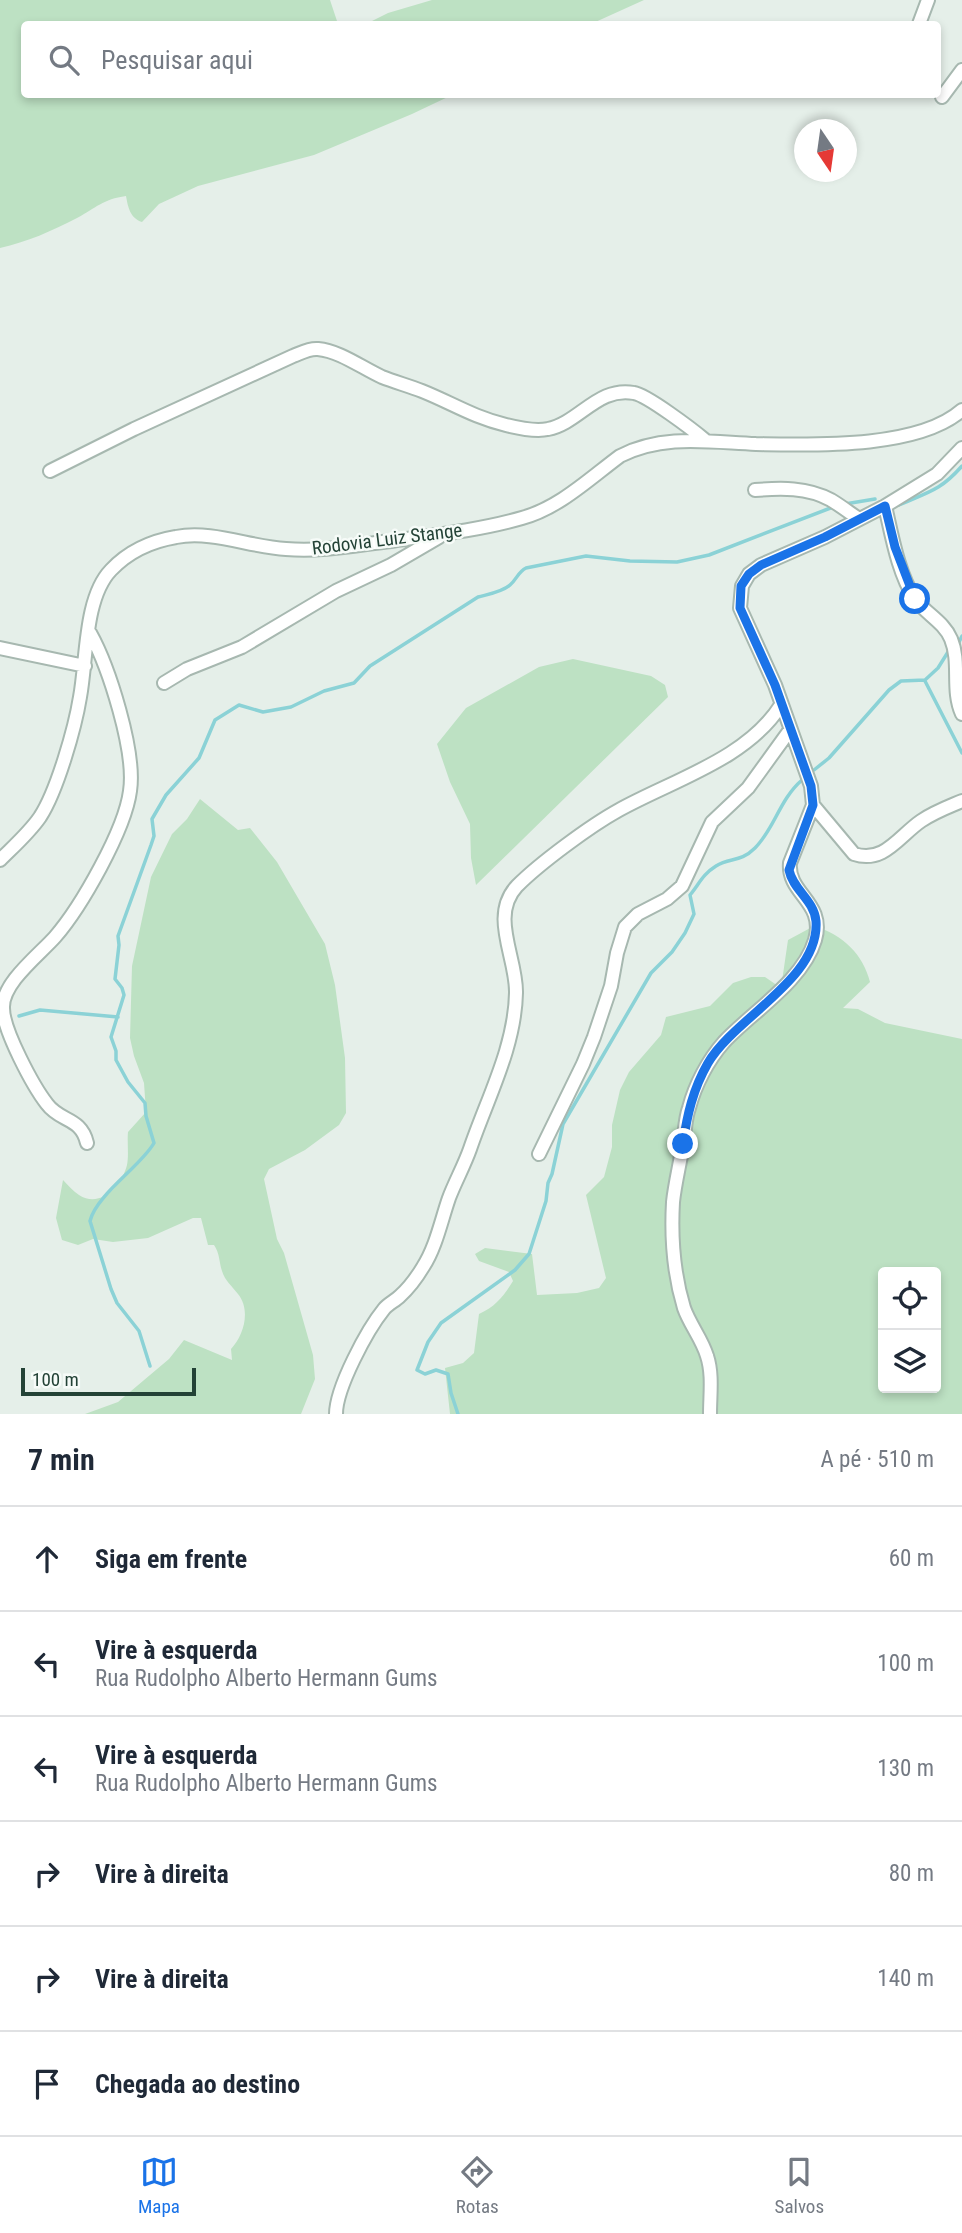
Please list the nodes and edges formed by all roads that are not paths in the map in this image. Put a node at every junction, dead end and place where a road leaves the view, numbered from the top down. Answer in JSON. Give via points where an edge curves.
{"nodes":[{"id":1,"x":928,"y":0,"type":"edge"},
{"id":2,"x":920,"y":21,"type":"edge"},
{"id":3,"x":962,"y":70,"type":"edge"},
{"id":4,"x":943,"y":97,"type":"dead end"},
{"id":5,"x":962,"y":410,"type":"edge"},
{"id":6,"x":705,"y":440,"type":"junction"},
{"id":7,"x":962,"y":448,"type":"edge"},
{"id":8,"x":50,"y":471,"type":"dead end"},
{"id":9,"x":755,"y":489,"type":"dead end"},
{"id":10,"x":885,"y":506,"type":"junction"},
{"id":11,"x":859,"y":519,"type":"junction"},
{"id":12,"x":445,"y":533,"type":"junction"},
{"id":13,"x":90,"y":633,"type":"junction"},
{"id":14,"x":0,"y":648,"type":"edge"},
{"id":15,"x":85,"y":666,"type":"junction"},
{"id":16,"x":164,"y":683,"type":"dead end"},
{"id":17,"x":781,"y":705,"type":"junction"},
{"id":18,"x":962,"y":714,"type":"edge"},
{"id":19,"x":790,"y":730,"type":"junction"},
{"id":20,"x":962,"y":801,"type":"edge"},
{"id":21,"x":813,"y":805,"type":"junction"},
{"id":22,"x":0,"y":860,"type":"edge"},
{"id":23,"x":87,"y":1143,"type":"dead end"},
{"id":24,"x":539,"y":1154,"type":"dead end"},
{"id":25,"x":336,"y":1414,"type":"edge"},
{"id":26,"x":710,"y":1414,"type":"edge"}],
"edges":[{"from":1,"to":2,"type":"street"},
{"from":3,"to":4,"type":"street"},
{"from":5,"to":6,"type":"street","name":"Rodovia Luiz Stange","via":[[937,427],[892,439]]},
{"from":6,"to":8,"type":"street","via":[[636,393],[591,403],[546,430],[509,426],[459,410],[318,349],[293,356]]},
{"from":6,"to":12,"type":"street","name":"Rodovia Luiz Stange","via":[[668,441],[633,449],[542,511]]},
{"from":7,"to":10,"type":"street","via":[[937,474]]},
{"from":9,"to":11,"type":"street","via":[[806,491],[831,500]]},
{"from":10,"to":11,"type":"street"},
{"from":10,"to":18,"type":"street","via":[[915,599],[952,641]]},
{"from":11,"to":17,"type":"street","via":[[761,565],[741,586],[740,608]]},
{"from":12,"to":13,"type":"street","name":"Rodovia Luiz Stange","via":[[310,550],[198,535],[152,543],[120,563],[100,585]]},
{"from":12,"to":16,"type":"street","via":[[242,647]]},
{"from":13,"to":15,"type":"street","name":"Rodovia Luiz Stange"},
{"from":13,"to":23,"type":"street","via":[[111,681],[129,762],[130,793],[116,835],[81,900],[12,983],[2,1010],[7,1031],[47,1104],[81,1128]]},
{"from":14,"to":15,"type":"street"},
{"from":15,"to":22,"type":"street","name":"Rodovia Luiz Stange","via":[[72,732],[52,791],[40,816]]},
{"from":17,"to":19,"type":"street"},
{"from":17,"to":25,"type":"street","via":[[746,741],[616,811],[527,877],[509,898],[504,921],[516,990],[498,1074],[425,1265],[375,1321],[346,1374]]},
{"from":19,"to":21,"type":"street","via":[[811,786]]},
{"from":19,"to":24,"type":"street","via":[[748,788],[712,822],[682,886],[625,927],[594,1037]]},
{"from":20,"to":21,"type":"street","via":[[919,822],[872,857],[854,854]]},
{"from":21,"to":26,"type":"street","via":[[789,870],[813,908],[816,938],[806,961],[722,1044],[688,1108],[673,1201],[673,1238],[685,1311],[708,1356]]}]}
